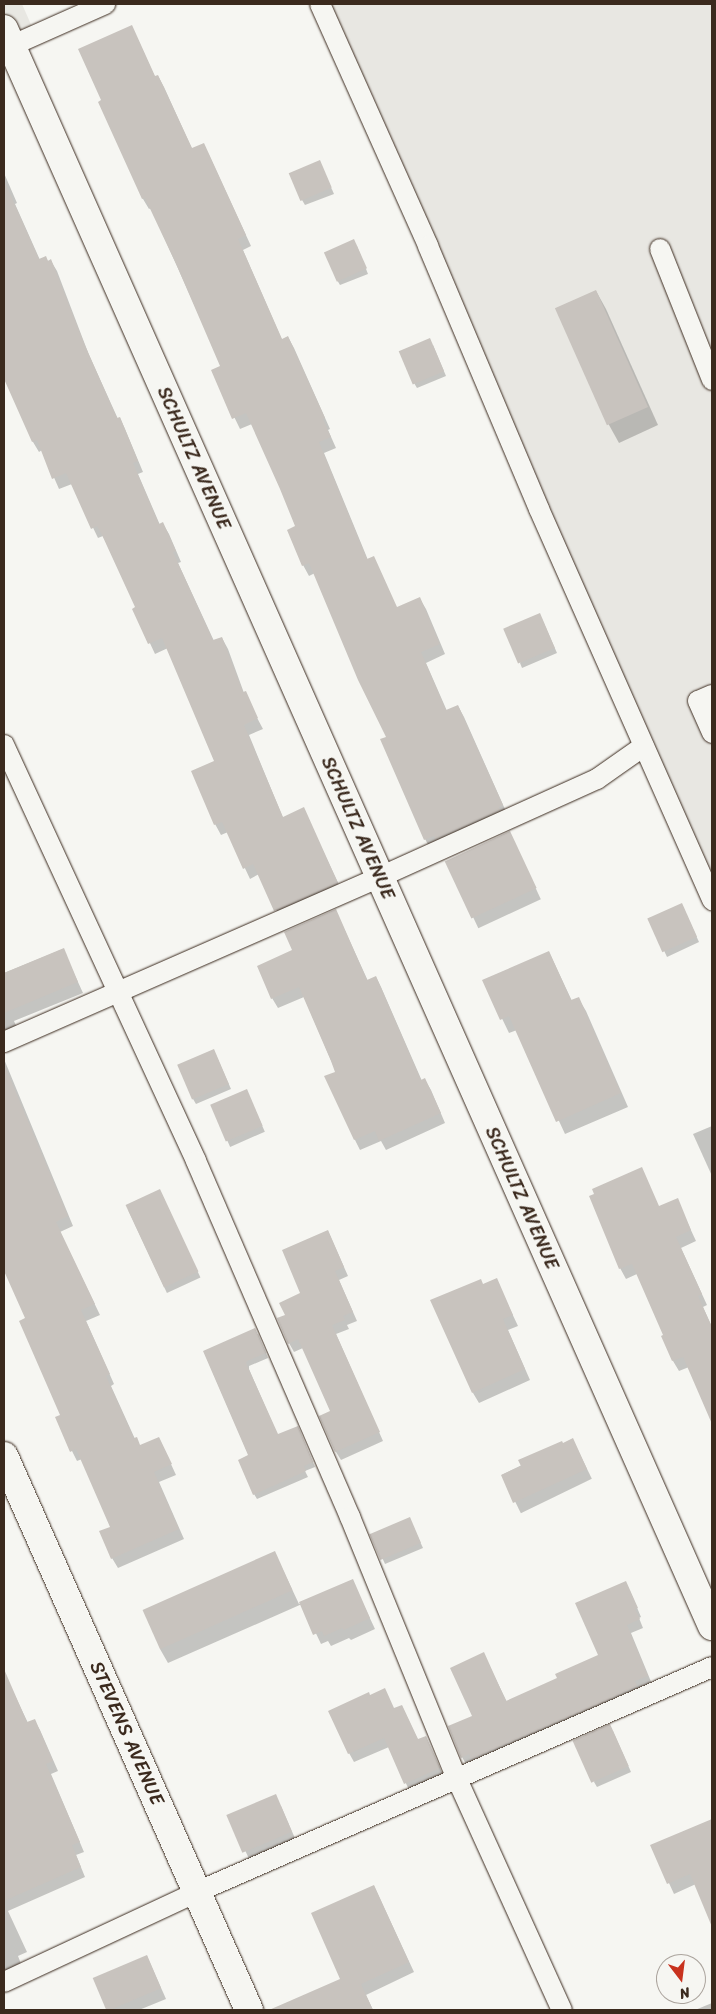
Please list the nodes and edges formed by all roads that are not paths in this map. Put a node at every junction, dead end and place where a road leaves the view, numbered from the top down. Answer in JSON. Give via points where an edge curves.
{"nodes":[{"id":1,"x":105,"y":4,"type":"edge"},
{"id":2,"x":320,"y":4,"type":"edge"},
{"id":3,"x":6,"y":41,"type":"edge"},
{"id":4,"x":660,"y":249,"type":"dead end"},
{"id":5,"x":712,"y":380,"type":"edge"},
{"id":6,"x":712,"y":695,"type":"edge"},
{"id":7,"x":712,"y":733,"type":"edge"},
{"id":8,"x":4,"y":746,"type":"edge"},
{"id":9,"x":644,"y":746,"type":"junction"},
{"id":10,"x":380,"y":877,"type":"junction"},
{"id":11,"x":712,"y":900,"type":"edge"},
{"id":12,"x":117,"y":992,"type":"junction"},
{"id":13,"x":4,"y":1042,"type":"edge"},
{"id":14,"x":4,"y":1456,"type":"edge"},
{"id":15,"x":712,"y":1626,"type":"edge"},
{"id":16,"x":712,"y":1668,"type":"edge"},
{"id":17,"x":457,"y":1779,"type":"junction"},
{"id":18,"x":197,"y":1892,"type":"junction"},
{"id":19,"x":4,"y":1982,"type":"edge"},
{"id":20,"x":249,"y":2010,"type":"edge"},
{"id":21,"x":562,"y":2010,"type":"edge"}],
"edges":[{"from":1,"to":3,"type":"lane"},
{"from":2,"to":9,"type":"lane"},
{"from":3,"to":10,"type":"street","name":"SCHULTZ AVENUE"},
{"from":4,"to":5,"type":"lane"},
{"from":6,"to":7,"type":"lane","via":[[698,701]]},
{"from":8,"to":12,"type":"lane"},
{"from":9,"to":10,"type":"lane","via":[[597,779]]},
{"from":9,"to":11,"type":"lane"},
{"from":10,"to":12,"type":"lane"},
{"from":10,"to":15,"type":"street","name":"SCHULTZ AVENUE"},
{"from":12,"to":13,"type":"lane"},
{"from":12,"to":17,"type":"lane","via":[[196,1161],[342,1499]]},
{"from":14,"to":18,"type":"street","name":"STEVENS AVENUE"},
{"from":16,"to":17,"type":"lane"},
{"from":17,"to":18,"type":"lane"},
{"from":17,"to":21,"type":"lane"},
{"from":18,"to":19,"type":"lane"},
{"from":18,"to":20,"type":"street","name":"STEVENS AVENUE"}]}
